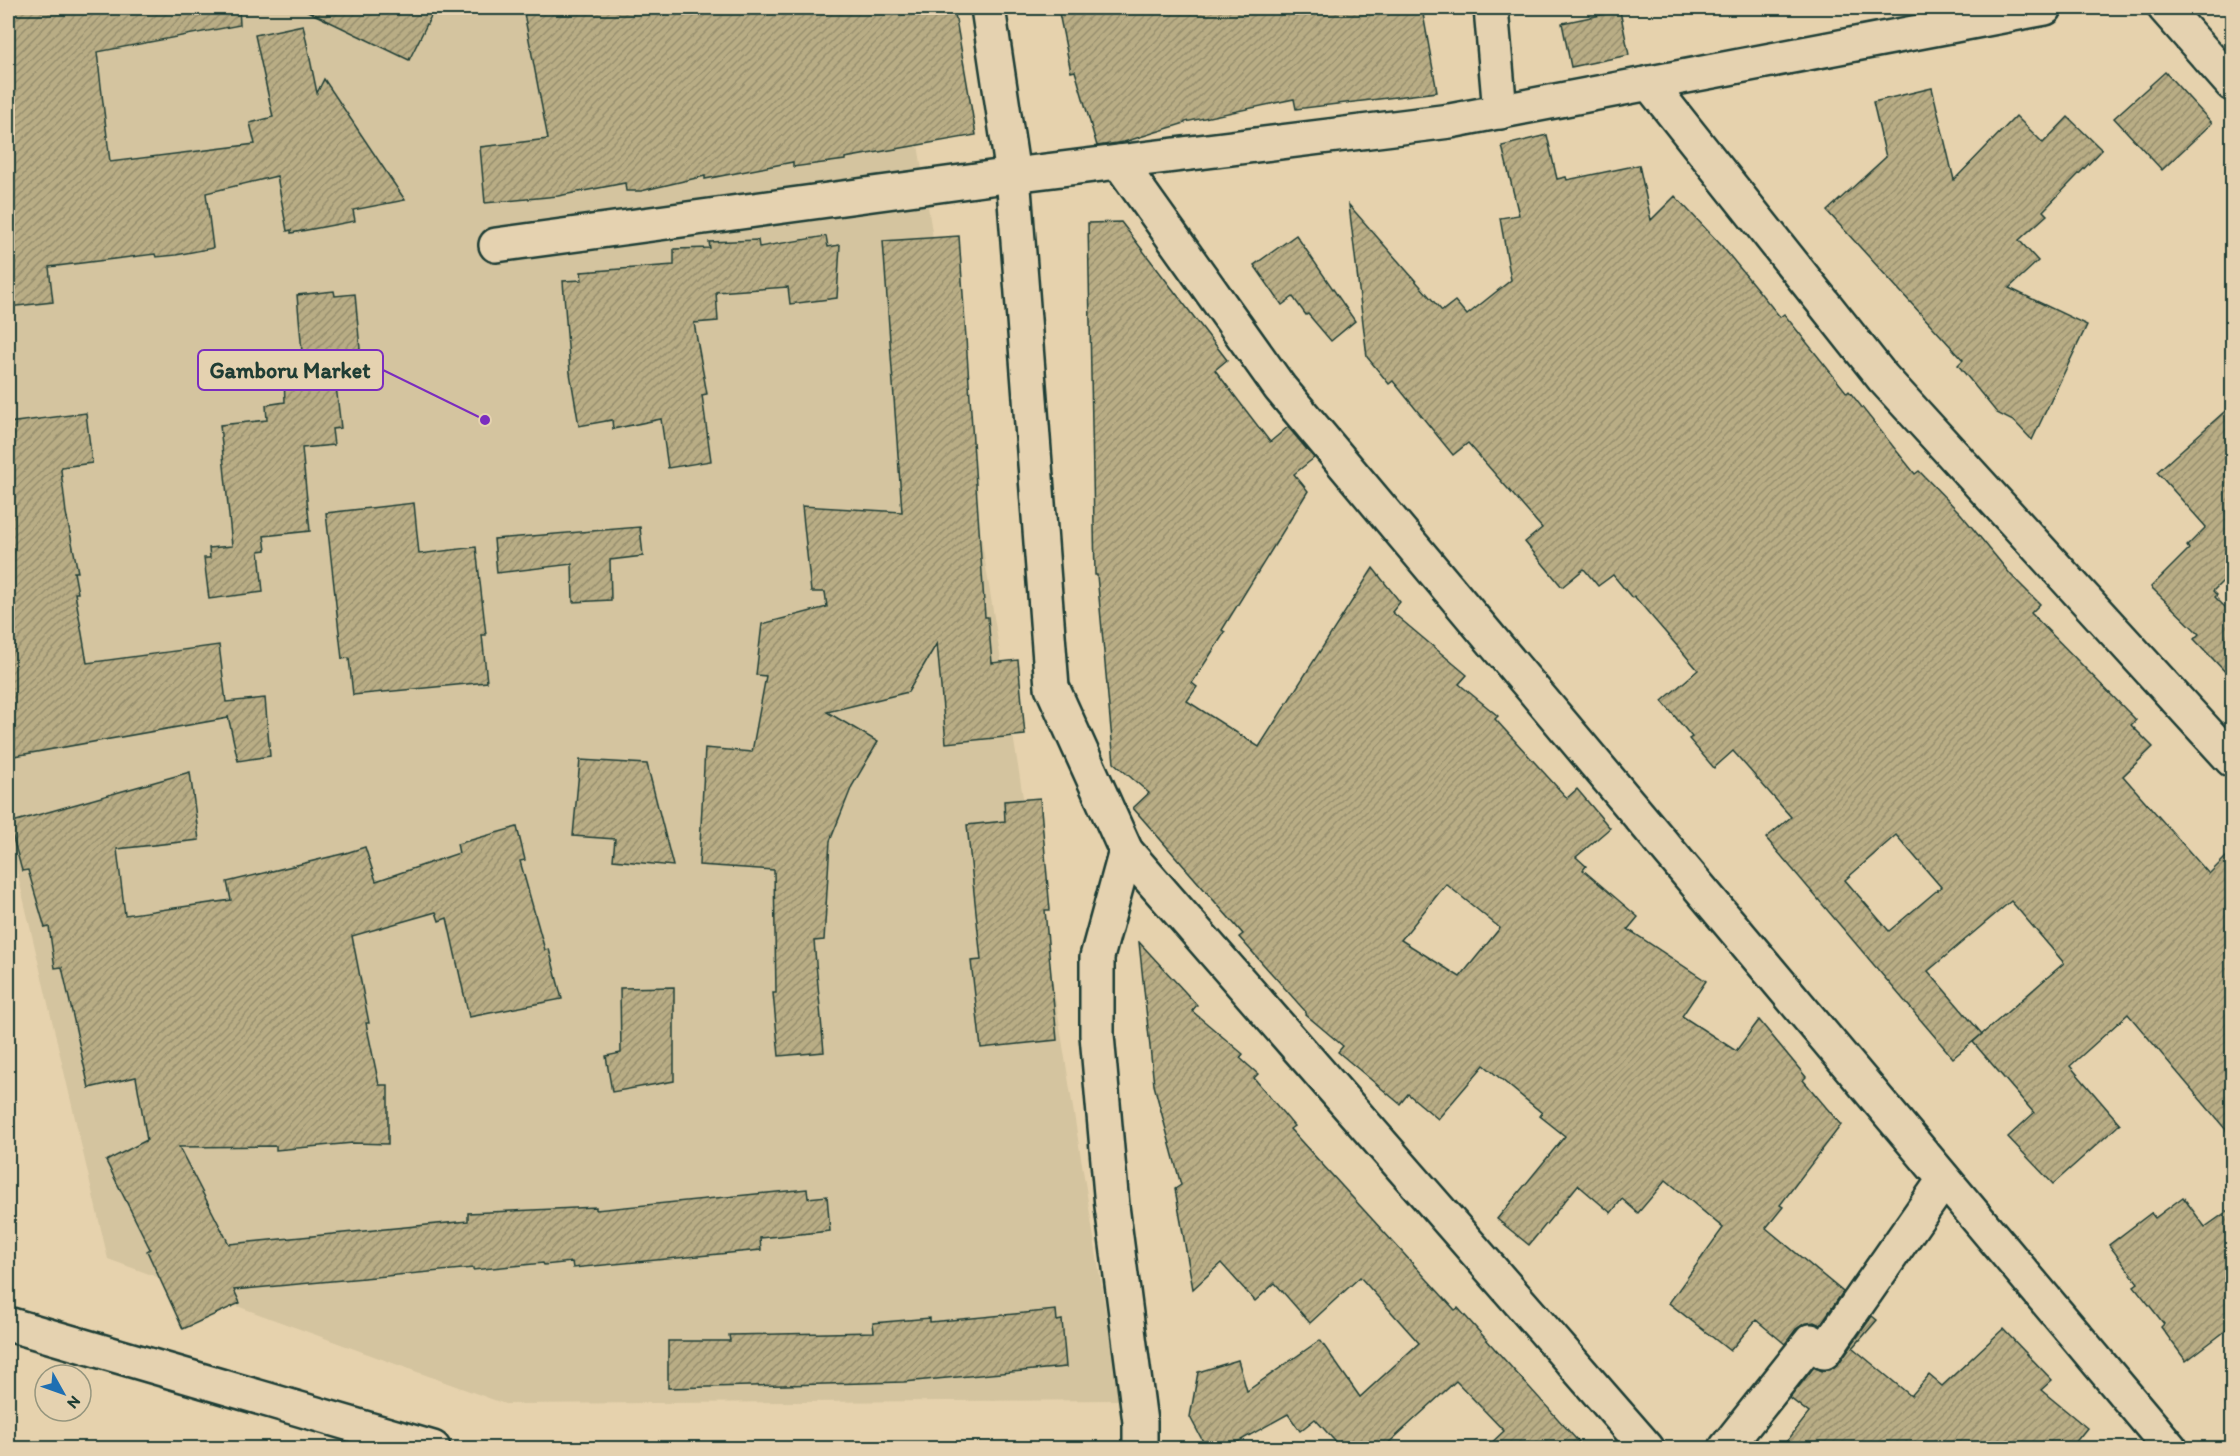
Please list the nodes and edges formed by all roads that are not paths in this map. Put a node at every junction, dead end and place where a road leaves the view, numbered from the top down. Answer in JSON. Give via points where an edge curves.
{"nodes":[{"id":1,"x":988,"y":8,"type":"edge"},
{"id":2,"x":1491,"y":8,"type":"edge"},
{"id":3,"x":2045,"y":8,"type":"edge"},
{"id":4,"x":2165,"y":8,"type":"edge"},
{"id":5,"x":1649,"y":83,"type":"junction"},
{"id":6,"x":2232,"y":84,"type":"edge"},
{"id":7,"x":1500,"y":112,"type":"junction"},
{"id":8,"x":1119,"y":162,"type":"junction"},
{"id":9,"x":1013,"y":175,"type":"junction"},
{"id":10,"x":496,"y":245,"type":"dead end"},
{"id":11,"x":2232,"y":760,"type":"edge"},
{"id":12,"x":1126,"y":851,"type":"junction"},
{"id":13,"x":1944,"y":1180,"type":"junction"},
{"id":14,"x":8,"y":1324,"type":"edge"},
{"id":15,"x":433,"y":1449,"type":"edge"},
{"id":16,"x":1140,"y":1449,"type":"edge"},
{"id":17,"x":1647,"y":1449,"type":"edge"},
{"id":18,"x":1726,"y":1449,"type":"edge"},
{"id":19,"x":2170,"y":1449,"type":"edge"}],
"edges":[{"from":1,"to":9,"type":"street"},
{"from":2,"to":7,"type":"street"},
{"from":3,"to":5,"type":"street"},
{"from":4,"to":6,"type":"street"},
{"from":5,"to":7,"type":"street"},
{"from":5,"to":11,"type":"street","via":[[1883,378]]},
{"from":7,"to":8,"type":"street"},
{"from":8,"to":9,"type":"street"},
{"from":8,"to":13,"type":"street","via":[[1280,388]]},
{"from":9,"to":10,"type":"street"},
{"from":9,"to":12,"type":"street","via":[[1052,687]]},
{"from":12,"to":16,"type":"street","via":[[1097,957],[1097,1035]]},
{"from":12,"to":17,"type":"street"},
{"from":13,"to":18,"type":"street","via":[[1824,1352],[1811,1341]]},
{"from":13,"to":19,"type":"street"},
{"from":14,"to":15,"type":"street"}]}
